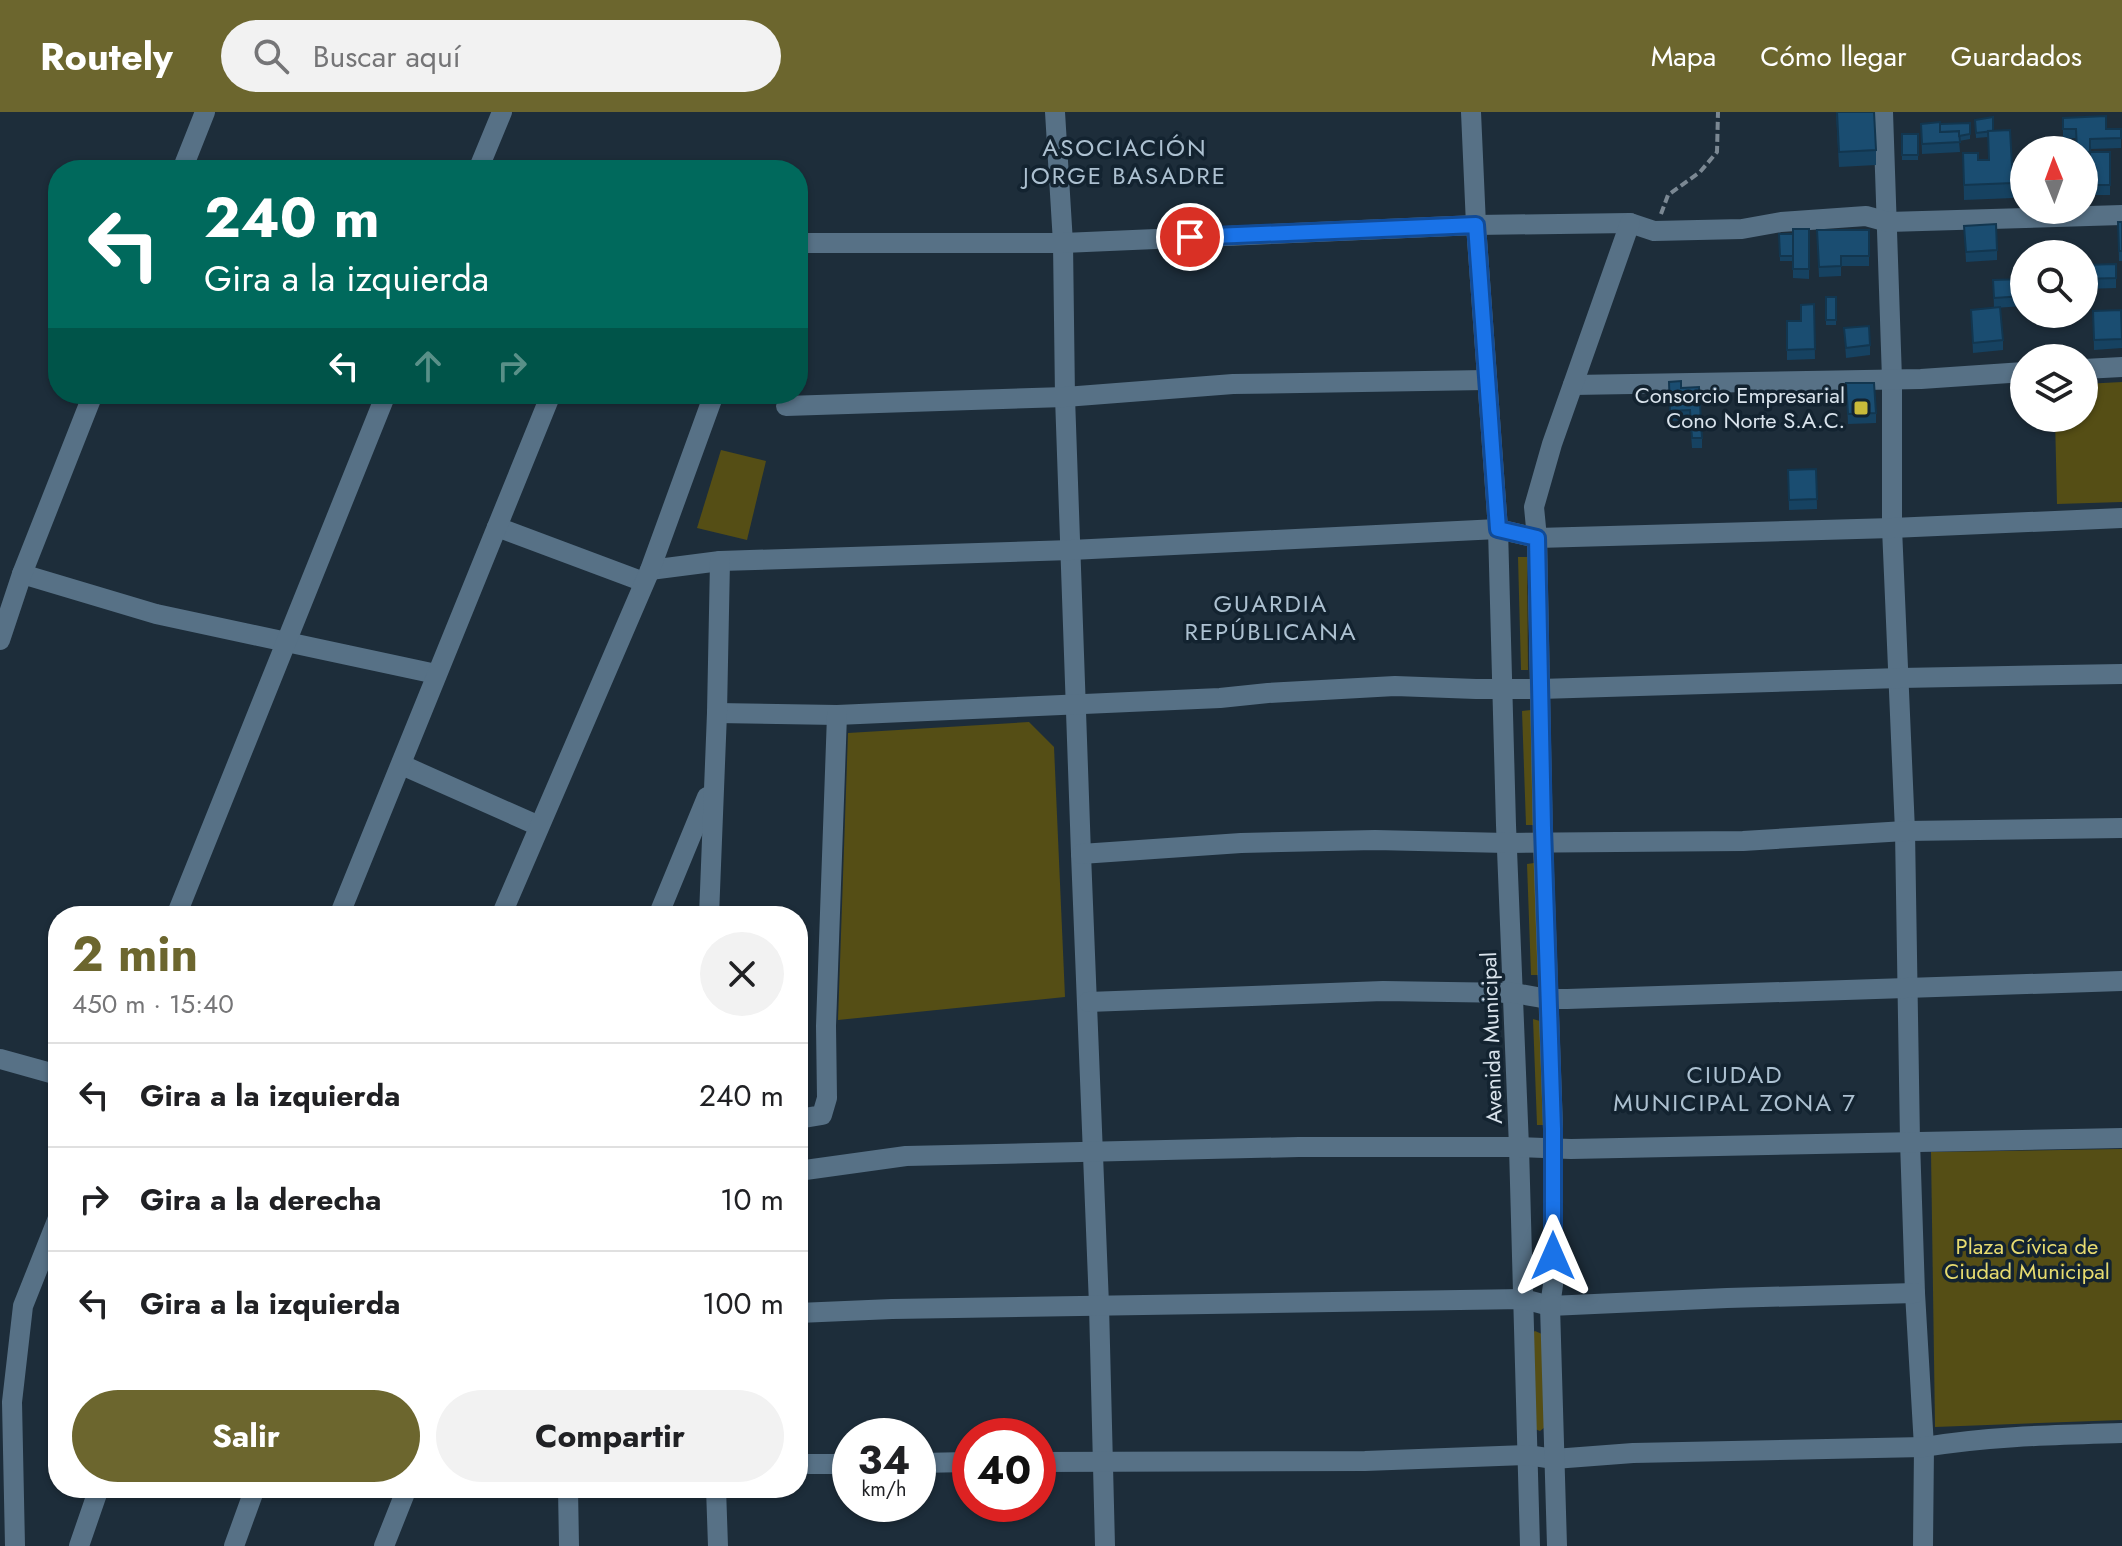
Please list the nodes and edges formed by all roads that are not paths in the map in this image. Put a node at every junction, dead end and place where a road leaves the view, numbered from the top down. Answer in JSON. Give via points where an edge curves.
{"nodes":[{"id":1,"x":205,"y":112,"type":"edge"},
{"id":2,"x":502,"y":112,"type":"edge"},
{"id":3,"x":1055,"y":112,"type":"edge"},
{"id":4,"x":1471,"y":112,"type":"edge"},
{"id":5,"x":1883,"y":112,"type":"edge"},
{"id":6,"x":186,"y":160,"type":"edge"},
{"id":7,"x":482,"y":160,"type":"edge"},
{"id":8,"x":2122,"y":215,"type":"edge"},
{"id":9,"x":1888,"y":222,"type":"junction"},
{"id":10,"x":1630,"y":223,"type":"junction"},
{"id":11,"x":1476,"y":225,"type":"junction"},
{"id":12,"x":808,"y":243,"type":"edge"},
{"id":13,"x":1063,"y":243,"type":"junction"},
{"id":14,"x":2122,"y":367,"type":"edge"},
{"id":15,"x":2098,"y":368,"type":"edge"},
{"id":16,"x":2010,"y":373,"type":"edge"},
{"id":17,"x":1892,"y":379,"type":"junction"},
{"id":18,"x":1486,"y":380,"type":"junction"},
{"id":19,"x":1573,"y":385,"type":"junction"},
{"id":20,"x":1065,"y":397,"type":"junction"},
{"id":21,"x":89,"y":404,"type":"edge"},
{"id":22,"x":382,"y":404,"type":"edge"},
{"id":23,"x":547,"y":404,"type":"edge"},
{"id":24,"x":710,"y":404,"type":"edge"},
{"id":25,"x":786,"y":406,"type":"dead end"},
{"id":26,"x":2122,"y":518,"type":"edge"},
{"id":27,"x":497,"y":527,"type":"junction"},
{"id":28,"x":1892,"y":528,"type":"junction"},
{"id":29,"x":1498,"y":529,"type":"junction"},
{"id":30,"x":1537,"y":538,"type":"junction"},
{"id":31,"x":1071,"y":550,"type":"junction"},
{"id":32,"x":720,"y":561,"type":"junction"},
{"id":33,"x":22,"y":574,"type":"junction"},
{"id":34,"x":647,"y":576,"type":"junction"},
{"id":35,"x":0,"y":640,"type":"edge"},
{"id":36,"x":286,"y":641,"type":"junction"},
{"id":37,"x":436,"y":674,"type":"junction"},
{"id":38,"x":2122,"y":674,"type":"edge"},
{"id":39,"x":1900,"y":678,"type":"junction"},
{"id":40,"x":1503,"y":688,"type":"junction"},
{"id":41,"x":1540,"y":689,"type":"junction"},
{"id":42,"x":1076,"y":704,"type":"junction"},
{"id":43,"x":717,"y":713,"type":"junction"},
{"id":44,"x":837,"y":715,"type":"junction"},
{"id":45,"x":402,"y":765,"type":"junction"},
{"id":46,"x":713,"y":782,"type":"junction"},
{"id":47,"x":539,"y":826,"type":"junction"},
{"id":48,"x":2122,"y":828,"type":"edge"},
{"id":49,"x":1905,"y":831,"type":"junction"},
{"id":50,"x":1543,"y":842,"type":"junction"},
{"id":51,"x":1507,"y":843,"type":"junction"},
{"id":52,"x":1081,"y":854,"type":"junction"},
{"id":53,"x":180,"y":906,"type":"edge"},
{"id":54,"x":343,"y":906,"type":"edge"},
{"id":55,"x":505,"y":906,"type":"edge"},
{"id":56,"x":662,"y":906,"type":"edge"},
{"id":57,"x":709,"y":906,"type":"edge"},
{"id":58,"x":2122,"y":981,"type":"edge"},
{"id":59,"x":1908,"y":987,"type":"junction"},
{"id":60,"x":1514,"y":993,"type":"junction"},
{"id":61,"x":1548,"y":999,"type":"junction"},
{"id":62,"x":1088,"y":1002,"type":"junction"},
{"id":63,"x":0,"y":1059,"type":"edge"},
{"id":64,"x":48,"y":1072,"type":"edge"},
{"id":65,"x":808,"y":1117,"type":"edge"},
{"id":66,"x":2122,"y":1138,"type":"edge"},
{"id":67,"x":1910,"y":1141,"type":"junction"},
{"id":68,"x":1519,"y":1147,"type":"junction"},
{"id":69,"x":1553,"y":1147,"type":"junction"},
{"id":70,"x":1093,"y":1151,"type":"junction"},
{"id":71,"x":808,"y":1170,"type":"edge"},
{"id":72,"x":48,"y":1243,"type":"edge"},
{"id":73,"x":1915,"y":1293,"type":"junction"},
{"id":74,"x":1523,"y":1299,"type":"junction"},
{"id":75,"x":1099,"y":1305,"type":"junction"},
{"id":76,"x":1550,"y":1306,"type":"junction"},
{"id":77,"x":808,"y":1313,"type":"edge"},
{"id":78,"x":2122,"y":1433,"type":"edge"},
{"id":79,"x":1924,"y":1447,"type":"junction"},
{"id":80,"x":1527,"y":1455,"type":"junction"},
{"id":81,"x":1554,"y":1459,"type":"junction"},
{"id":82,"x":1104,"y":1461,"type":"junction"},
{"id":83,"x":1056,"y":1462,"type":"edge"},
{"id":84,"x":808,"y":1464,"type":"edge"},
{"id":85,"x":832,"y":1464,"type":"edge"},
{"id":86,"x":96,"y":1498,"type":"edge"},
{"id":87,"x":251,"y":1498,"type":"edge"},
{"id":88,"x":403,"y":1498,"type":"edge"},
{"id":89,"x":568,"y":1498,"type":"edge"},
{"id":90,"x":716,"y":1498,"type":"edge"},
{"id":91,"x":15,"y":1546,"type":"edge"},
{"id":92,"x":79,"y":1546,"type":"edge"},
{"id":93,"x":234,"y":1546,"type":"edge"},
{"id":94,"x":384,"y":1546,"type":"edge"},
{"id":95,"x":569,"y":1546,"type":"edge"},
{"id":96,"x":718,"y":1546,"type":"edge"},
{"id":97,"x":1105,"y":1546,"type":"edge"},
{"id":98,"x":1530,"y":1546,"type":"edge"},
{"id":99,"x":1557,"y":1546,"type":"edge"},
{"id":100,"x":1923,"y":1546,"type":"edge"}],
"edges":[{"from":1,"to":6,"type":"street"},
{"from":2,"to":7,"type":"street"},
{"from":3,"to":13,"type":"street"},
{"from":4,"to":11,"type":"street","name":"Avenida Municipal"},
{"from":5,"to":9,"type":"street"},
{"from":8,"to":9,"type":"street"},
{"from":9,"to":10,"type":"street","via":[[1866,216],[1742,229],[1654,231]]},
{"from":9,"to":17,"type":"street"},
{"from":10,"to":11,"type":"street"},
{"from":10,"to":19,"type":"street"},
{"from":11,"to":13,"type":"street"},
{"from":11,"to":18,"type":"street","name":"Avenida Municipal"},
{"from":12,"to":13,"type":"street"},
{"from":13,"to":20,"type":"street"},
{"from":14,"to":15,"type":"street"},
{"from":16,"to":17,"type":"street"},
{"from":17,"to":19,"type":"street"},
{"from":17,"to":28,"type":"street"},
{"from":18,"to":20,"type":"street","via":[[1233,384]]},
{"from":18,"to":29,"type":"street","name":"Avenida Municipal"},
{"from":19,"to":30,"type":"street","via":[[1534,507]]},
{"from":20,"to":25,"type":"street"},
{"from":20,"to":31,"type":"street"},
{"from":21,"to":33,"type":"street"},
{"from":22,"to":36,"type":"street"},
{"from":23,"to":27,"type":"street"},
{"from":24,"to":34,"type":"street"},
{"from":26,"to":28,"type":"street"},
{"from":27,"to":34,"type":"street"},
{"from":27,"to":37,"type":"street"},
{"from":28,"to":30,"type":"street"},
{"from":28,"to":39,"type":"street"},
{"from":29,"to":30,"type":"street"},
{"from":29,"to":31,"type":"street"},
{"from":29,"to":40,"type":"street","name":"Avenida Municipal"},
{"from":30,"to":41,"type":"street"},
{"from":31,"to":32,"type":"street"},
{"from":31,"to":42,"type":"street"},
{"from":32,"to":34,"type":"street"},
{"from":32,"to":43,"type":"street"},
{"from":33,"to":35,"type":"street"},
{"from":33,"to":36,"type":"street","via":[[156,614]]},
{"from":34,"to":47,"type":"street"},
{"from":36,"to":37,"type":"street"},
{"from":36,"to":53,"type":"street"},
{"from":37,"to":45,"type":"street"},
{"from":38,"to":39,"type":"street"},
{"from":39,"to":41,"type":"street"},
{"from":39,"to":49,"type":"street"},
{"from":40,"to":41,"type":"street"},
{"from":40,"to":42,"type":"street","via":[[1395,686]]},
{"from":40,"to":51,"type":"street","name":"Avenida Municipal"},
{"from":41,"to":50,"type":"street"},
{"from":42,"to":44,"type":"street"},
{"from":42,"to":52,"type":"street"},
{"from":43,"to":44,"type":"street"},
{"from":43,"to":46,"type":"street"},
{"from":44,"to":65,"type":"street","via":[[827,1098],[822,1115]]},
{"from":45,"to":47,"type":"street"},
{"from":45,"to":54,"type":"street"},
{"from":46,"to":56,"type":"street"},
{"from":46,"to":57,"type":"street"},
{"from":47,"to":55,"type":"street"},
{"from":48,"to":49,"type":"street"},
{"from":49,"to":50,"type":"street","via":[[1743,841]]},
{"from":49,"to":59,"type":"street"},
{"from":50,"to":51,"type":"street"},
{"from":50,"to":61,"type":"street"},
{"from":51,"to":52,"type":"street","via":[[1241,843]]},
{"from":51,"to":60,"type":"street","name":"Avenida Municipal"},
{"from":52,"to":62,"type":"street"},
{"from":58,"to":59,"type":"street"},
{"from":59,"to":61,"type":"street"},
{"from":59,"to":67,"type":"street"},
{"from":60,"to":61,"type":"street"},
{"from":60,"to":62,"type":"street","via":[[1383,991]]},
{"from":60,"to":68,"type":"street","name":"Avenida Municipal"},
{"from":61,"to":69,"type":"street"},
{"from":62,"to":70,"type":"street"},
{"from":63,"to":64,"type":"street"},
{"from":66,"to":67,"type":"street"},
{"from":67,"to":69,"type":"street"},
{"from":67,"to":73,"type":"street"},
{"from":68,"to":69,"type":"street"},
{"from":68,"to":70,"type":"street"},
{"from":68,"to":74,"type":"street","name":"Avenida Municipal"},
{"from":69,"to":76,"type":"street"},
{"from":70,"to":71,"type":"street","via":[[906,1156]]},
{"from":70,"to":75,"type":"street"},
{"from":72,"to":91,"type":"street","via":[[23,1306],[12,1402]]},
{"from":73,"to":76,"type":"street"},
{"from":73,"to":79,"type":"street"},
{"from":74,"to":75,"type":"street"},
{"from":74,"to":76,"type":"street"},
{"from":74,"to":80,"type":"street","name":"Avenida Municipal"},
{"from":75,"to":77,"type":"street"},
{"from":75,"to":82,"type":"street"},
{"from":76,"to":81,"type":"street"},
{"from":78,"to":79,"type":"street","via":[[2000,1437]]},
{"from":79,"to":81,"type":"street"},
{"from":79,"to":100,"type":"street"},
{"from":80,"to":81,"type":"street"},
{"from":80,"to":82,"type":"street"},
{"from":80,"to":98,"type":"street","name":"Avenida Municipal"},
{"from":81,"to":99,"type":"street"},
{"from":82,"to":83,"type":"street"},
{"from":82,"to":97,"type":"street"},
{"from":84,"to":85,"type":"street"},
{"from":86,"to":92,"type":"street"},
{"from":87,"to":93,"type":"street"},
{"from":88,"to":94,"type":"street"},
{"from":89,"to":95,"type":"street"},
{"from":90,"to":96,"type":"street"}]}
